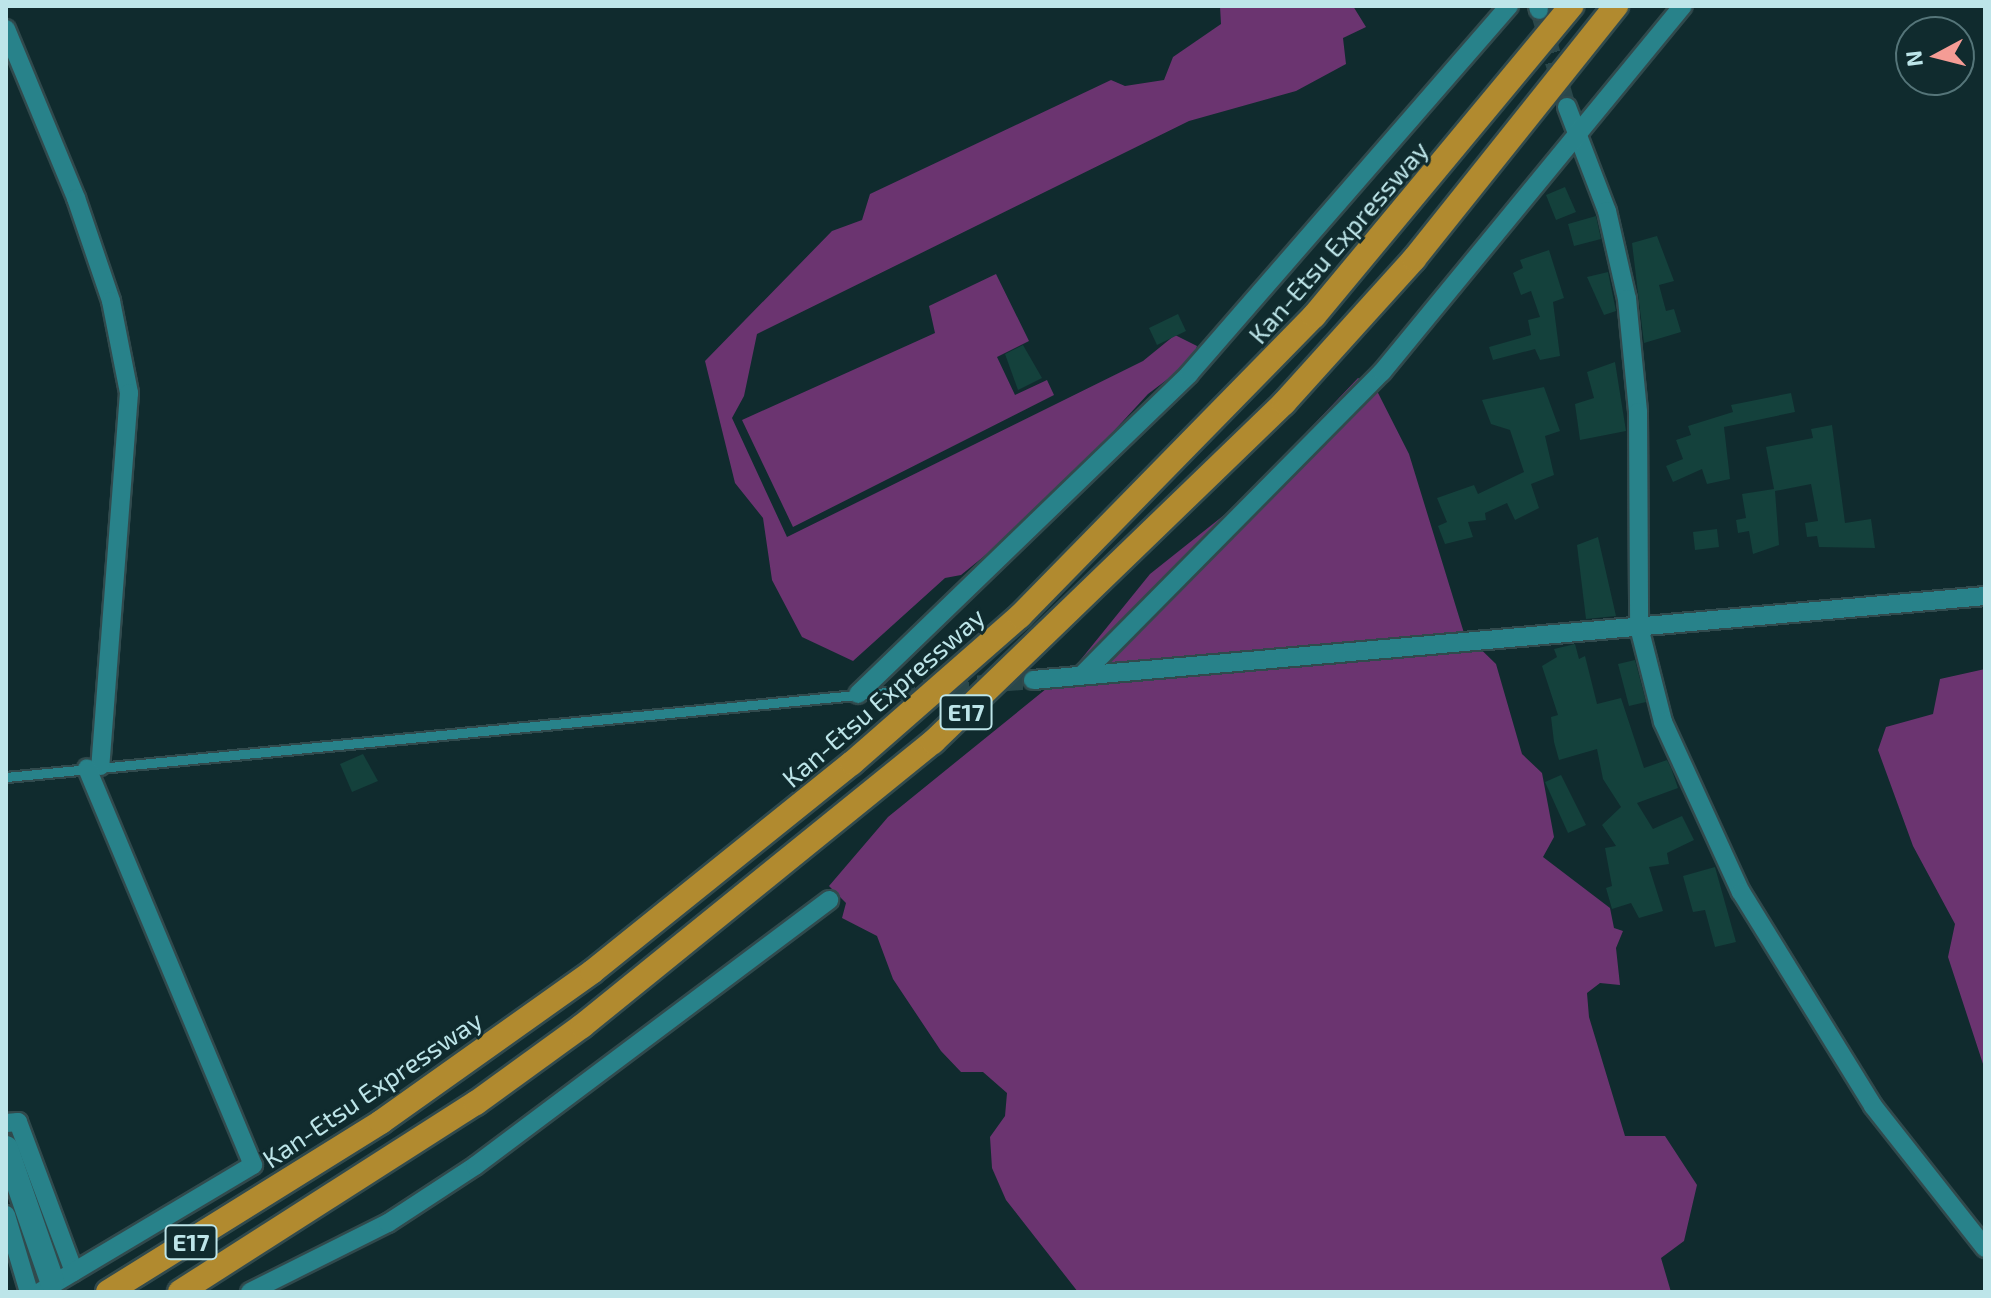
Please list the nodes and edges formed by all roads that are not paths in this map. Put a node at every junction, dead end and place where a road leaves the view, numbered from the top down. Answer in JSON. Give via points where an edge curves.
{"nodes":[{"id":1,"x":1509,"y":6,"type":"edge"},
{"id":2,"x":1571,"y":6,"type":"edge"},
{"id":3,"x":1616,"y":6,"type":"edge"},
{"id":4,"x":1683,"y":6,"type":"edge"},
{"id":5,"x":6,"y":29,"type":"edge"},
{"id":6,"x":1567,"y":107,"type":"tunnel mouth"},
{"id":7,"x":1579,"y":138,"type":"junction"},
{"id":8,"x":1985,"y":596,"type":"edge"},
{"id":9,"x":1639,"y":627,"type":"junction"},
{"id":10,"x":1084,"y":673,"type":"junction"},
{"id":11,"x":1033,"y":680,"type":"tunnel mouth"},
{"id":12,"x":897,"y":691,"type":"tunnel mouth"},
{"id":13,"x":858,"y":694,"type":"junction"},
{"id":14,"x":94,"y":767,"type":"junction"},
{"id":15,"x":6,"y":777,"type":"edge"},
{"id":16,"x":829,"y":900,"type":"dead end"},
{"id":17,"x":6,"y":1123,"type":"edge"},
{"id":18,"x":6,"y":1148,"type":"edge"},
{"id":19,"x":6,"y":1215,"type":"edge"},
{"id":20,"x":1985,"y":1248,"type":"edge"},
{"id":21,"x":56,"y":1282,"type":"edge"},
{"id":22,"x":29,"y":1292,"type":"edge"},
{"id":23,"x":108,"y":1292,"type":"edge"},
{"id":24,"x":180,"y":1292,"type":"edge"},
{"id":25,"x":250,"y":1292,"type":"edge"}],
"edges":[{"from":1,"to":13,"type":"street","via":[[1218,344]]},
{"from":2,"to":23,"type":"highway","name":"Kan-Etsu Expressway","number":"E17","via":[[1314,316],[1020,616],[852,763],[592,972],[381,1122]]},
{"from":3,"to":24,"type":"highway","number":"E17","via":[[1414,259],[1284,403],[933,742],[570,1034]]},
{"from":4,"to":7,"type":"street"},
{"from":5,"to":14,"type":"street","via":[[76,198],[111,301],[129,393]]},
{"from":6,"to":7,"type":"street"},
{"from":7,"to":9,"type":"street","via":[[1607,211],[1627,299],[1638,412]]},
{"from":7,"to":10,"type":"street","via":[[1345,413]]},
{"from":8,"to":9,"type":"street"},
{"from":9,"to":10,"type":"street"},
{"from":9,"to":20,"type":"street","via":[[1663,722],[1716,850],[1873,1106]]},
{"from":10,"to":11,"type":"street"},
{"from":12,"to":13,"type":"lane"},
{"from":13,"to":14,"type":"lane"},
{"from":14,"to":15,"type":"lane"},
{"from":14,"to":21,"type":"street","via":[[253,1165]]},
{"from":16,"to":25,"type":"street","via":[[475,1166],[388,1223]]},
{"from":17,"to":21,"type":"street","via":[[18,1122]]},
{"from":18,"to":21,"type":"street"},
{"from":19,"to":22,"type":"street"}]}
